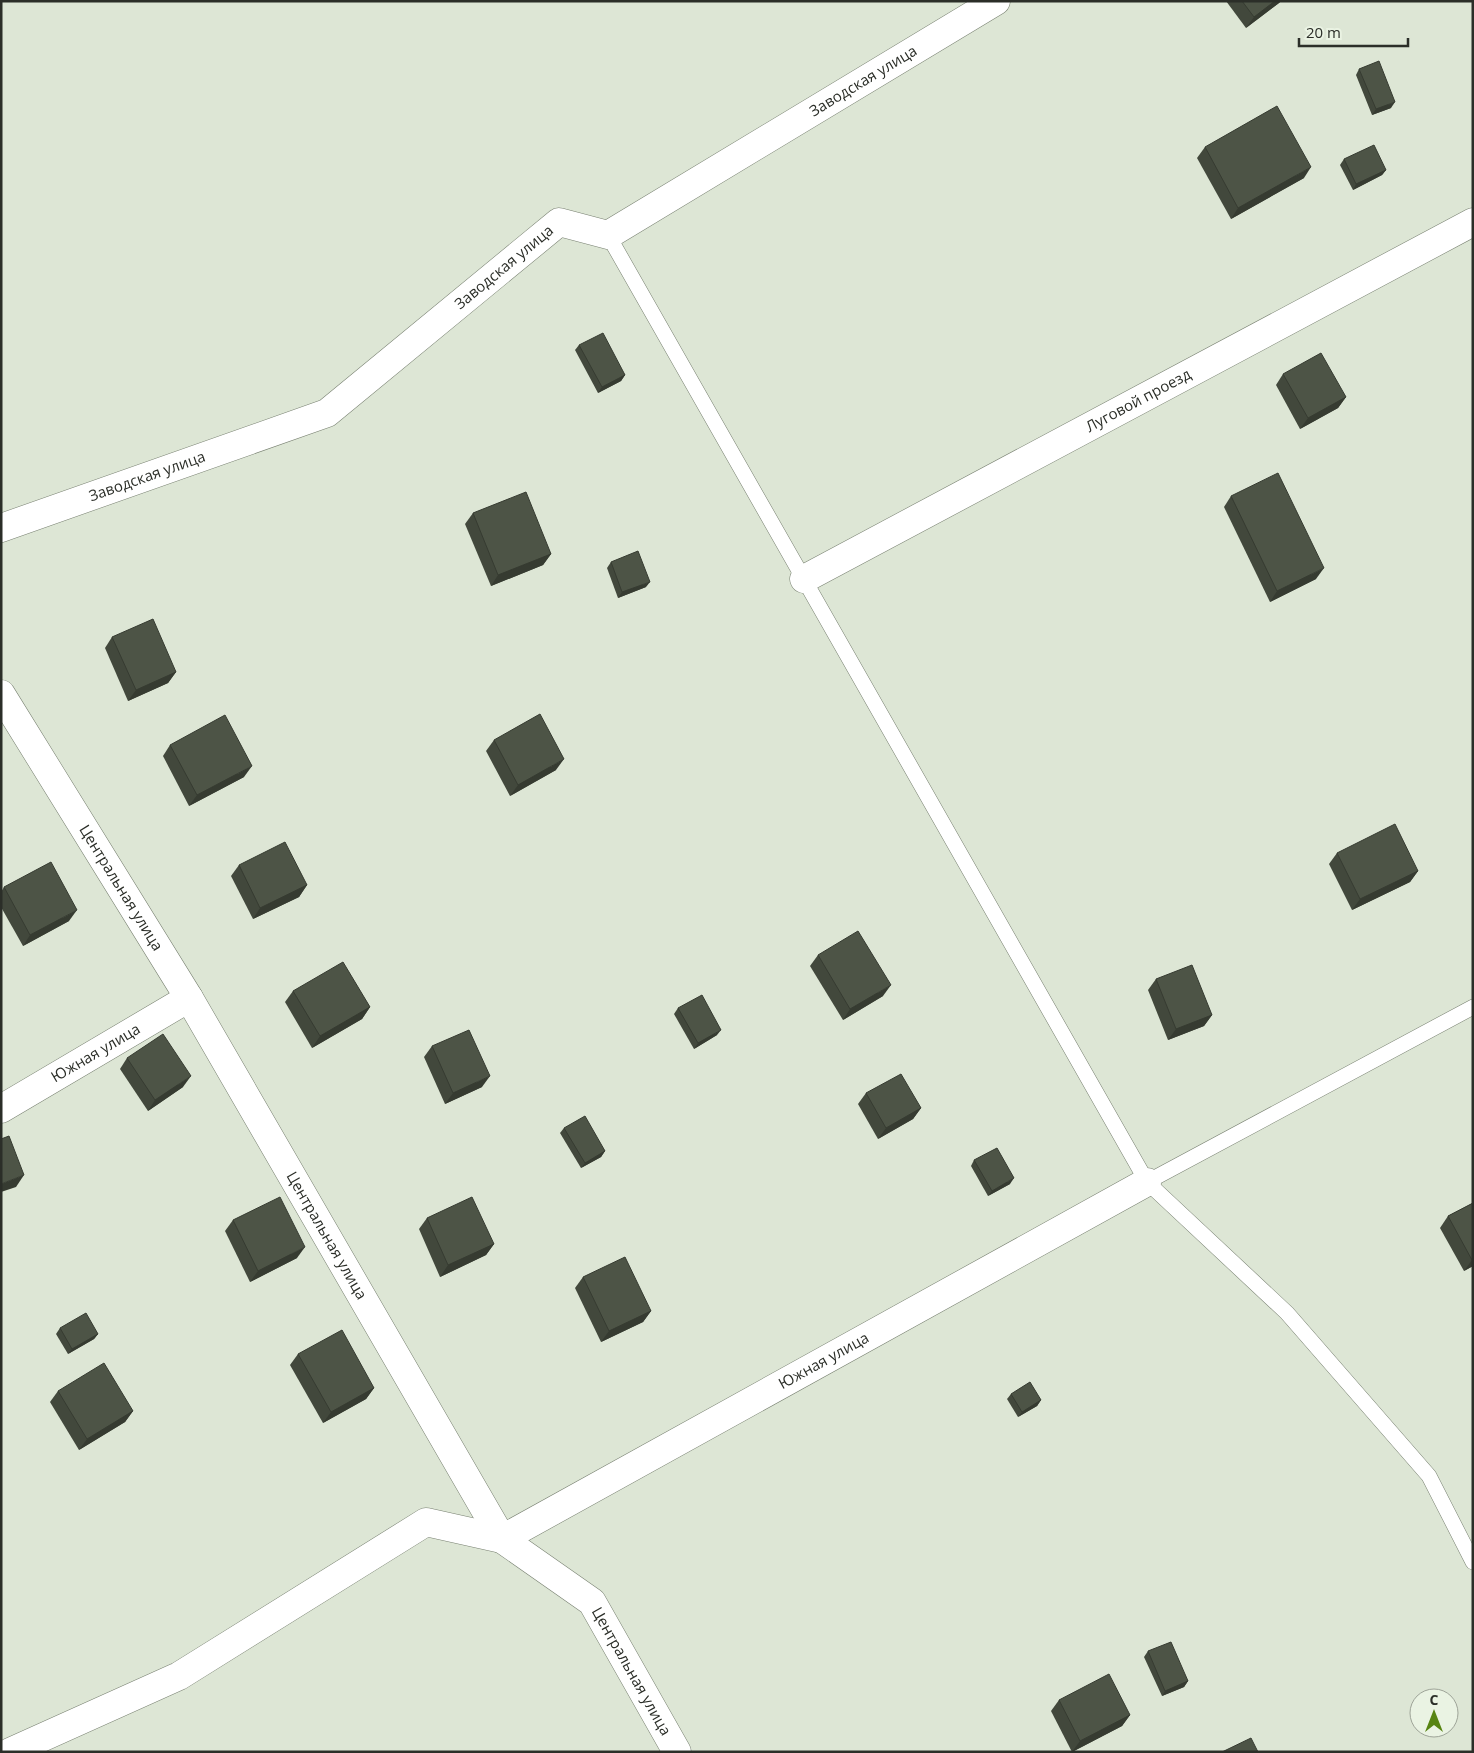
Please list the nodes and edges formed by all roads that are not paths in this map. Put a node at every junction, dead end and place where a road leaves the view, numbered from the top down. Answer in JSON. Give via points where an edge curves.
{"nodes":[{"id":1,"x":996,"y":1,"type":"edge"},
{"id":2,"x":1473,"y":222,"type":"edge"},
{"id":3,"x":608,"y":235,"type":"junction"},
{"id":4,"x":1,"y":528,"type":"edge"},
{"id":5,"x":804,"y":579,"type":"junction"},
{"id":6,"x":1,"y":694,"type":"edge"},
{"id":7,"x":189,"y":998,"type":"junction"},
{"id":8,"x":1473,"y":1007,"type":"edge"},
{"id":9,"x":1,"y":1109,"type":"edge"},
{"id":10,"x":1147,"y":1182,"type":"junction"},
{"id":11,"x":502,"y":1539,"type":"junction"},
{"id":12,"x":1473,"y":1562,"type":"edge"},
{"id":13,"x":10,"y":1752,"type":"edge"},
{"id":14,"x":677,"y":1752,"type":"edge"}],
"edges":[{"from":1,"to":3,"type":"street","name":"Заводская улица"},
{"from":2,"to":5,"type":"street","name":"Луговой проезд"},
{"from":3,"to":4,"type":"street","name":"Заводская улица","via":[[559,222],[327,413]]},
{"from":3,"to":5,"type":"lane"},
{"from":5,"to":10,"type":"lane"},
{"from":6,"to":7,"type":"street","name":"Центральная улица"},
{"from":7,"to":9,"type":"street","name":"Южная улица"},
{"from":7,"to":11,"type":"street","name":"Центральная улица"},
{"from":8,"to":10,"type":"lane"},
{"from":10,"to":11,"type":"street","name":"Южная улица"},
{"from":10,"to":12,"type":"lane","via":[[1287,1313],[1429,1476]]},
{"from":11,"to":13,"type":"street","via":[[426,1522],[179,1676]]},
{"from":11,"to":14,"type":"street","name":"Центральная улица","via":[[592,1602]]}]}
